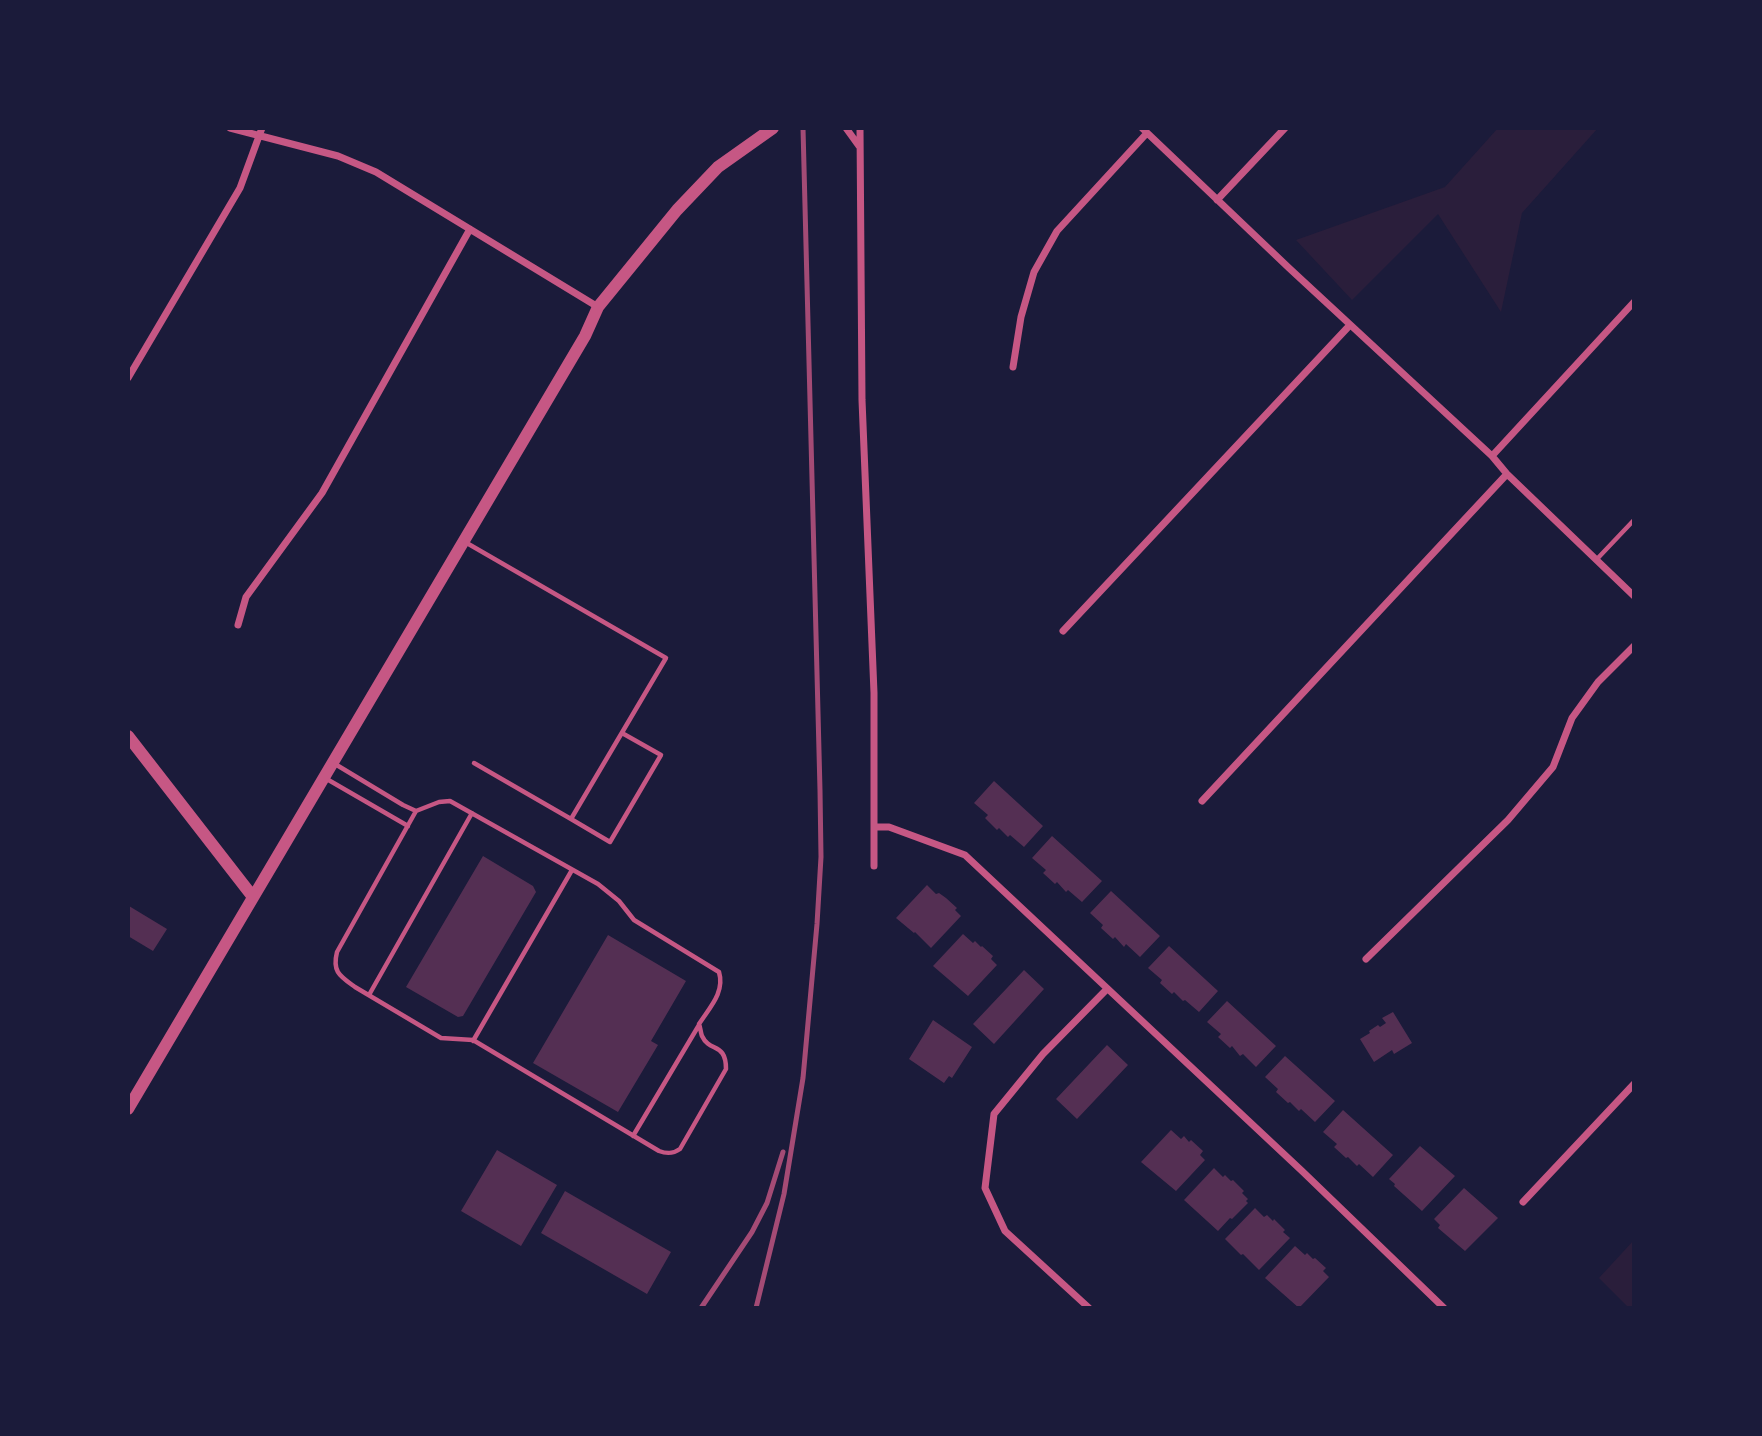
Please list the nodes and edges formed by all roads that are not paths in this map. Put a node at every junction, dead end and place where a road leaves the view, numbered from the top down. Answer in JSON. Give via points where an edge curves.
{"nodes":[{"id":1,"x":230,"y":128,"type":"edge"},
{"id":2,"x":773,"y":128,"type":"edge"},
{"id":3,"x":846,"y":128,"type":"edge"},
{"id":4,"x":860,"y":128,"type":"edge"},
{"id":5,"x":1285,"y":128,"type":"edge"},
{"id":6,"x":1145,"y":130,"type":"edge"},
{"id":7,"x":261,"y":132,"type":"edge"},
{"id":8,"x":859,"y":146,"type":"junction"},
{"id":9,"x":1217,"y":200,"type":"junction"},
{"id":10,"x":470,"y":229,"type":"junction"},
{"id":11,"x":1634,"y":302,"type":"edge"},
{"id":12,"x":598,"y":307,"type":"junction"},
{"id":13,"x":1350,"y":325,"type":"junction"},
{"id":14,"x":1013,"y":367,"type":"dead end"},
{"id":15,"x":128,"y":378,"type":"edge"},
{"id":16,"x":1492,"y":456,"type":"junction"},
{"id":17,"x":1507,"y":474,"type":"junction"},
{"id":18,"x":1634,"y":520,"type":"edge"},
{"id":19,"x":464,"y":541,"type":"junction"},
{"id":20,"x":1597,"y":559,"type":"junction"},
{"id":21,"x":1634,"y":596,"type":"edge"},
{"id":22,"x":238,"y":625,"type":"dead end"},
{"id":23,"x":1063,"y":631,"type":"dead end"},
{"id":24,"x":1634,"y":646,"type":"edge"},
{"id":25,"x":622,"y":733,"type":"junction"},
{"id":26,"x":128,"y":736,"type":"edge"},
{"id":27,"x":333,"y":763,"type":"junction"},
{"id":28,"x":474,"y":763,"type":"dead end"},
{"id":29,"x":324,"y":778,"type":"junction"},
{"id":30,"x":1202,"y":801,"type":"dead end"},
{"id":31,"x":416,"y":811,"type":"junction"},
{"id":32,"x":472,"y":813,"type":"junction"},
{"id":33,"x":571,"y":819,"type":"junction"},
{"id":34,"x":408,"y":827,"type":"junction"},
{"id":35,"x":874,"y":827,"type":"junction"},
{"id":36,"x":874,"y":866,"type":"dead end"},
{"id":37,"x":572,"y":870,"type":"junction"},
{"id":38,"x":253,"y":897,"type":"junction"},
{"id":39,"x":1366,"y":959,"type":"dead end"},
{"id":40,"x":1107,"y":989,"type":"junction"},
{"id":41,"x":369,"y":995,"type":"junction"},
{"id":42,"x":699,"y":1024,"type":"junction"},
{"id":43,"x":473,"y":1041,"type":"junction"},
{"id":44,"x":1634,"y":1084,"type":"edge"},
{"id":45,"x":128,"y":1108,"type":"edge"},
{"id":46,"x":633,"y":1136,"type":"junction"},
{"id":47,"x":1523,"y":1202,"type":"dead end"},
{"id":48,"x":1089,"y":1308,"type":"edge"},
{"id":49,"x":1444,"y":1308,"type":"edge"}],
"edges":[{"from":1,"to":7,"type":"street"},
{"from":2,"to":12,"type":"street","via":[[718,167]]},
{"from":3,"to":8,"type":"street"},
{"from":4,"to":8,"type":"street"},
{"from":5,"to":9,"type":"street"},
{"from":6,"to":9,"type":"street"},
{"from":6,"to":14,"type":"street","via":[[1057,231],[1034,272]]},
{"from":7,"to":10,"type":"street","via":[[376,172]]},
{"from":7,"to":15,"type":"street","via":[[240,188]]},
{"from":8,"to":35,"type":"street"},
{"from":9,"to":13,"type":"street"},
{"from":10,"to":12,"type":"street"},
{"from":10,"to":22,"type":"street","via":[[322,493],[246,597]]},
{"from":11,"to":16,"type":"street"},
{"from":12,"to":19,"type":"street","via":[[585,337]]},
{"from":13,"to":16,"type":"street"},
{"from":13,"to":23,"type":"street"},
{"from":16,"to":17,"type":"street"},
{"from":17,"to":20,"type":"street"},
{"from":17,"to":30,"type":"street"},
{"from":18,"to":20,"type":"lane"},
{"from":19,"to":25,"type":"lane","via":[[666,658]]},
{"from":19,"to":27,"type":"street"},
{"from":20,"to":21,"type":"street"},
{"from":24,"to":39,"type":"street","via":[[1598,682],[1573,718],[1553,767],[1508,820]]},
{"from":25,"to":33,"type":"lane"},
{"from":25,"to":33,"type":"lane","via":[[662,755],[610,842]]},
{"from":26,"to":38,"type":"street"},
{"from":27,"to":29,"type":"street"},
{"from":27,"to":31,"type":"lane"},
{"from":28,"to":33,"type":"lane"},
{"from":29,"to":34,"type":"lane"},
{"from":29,"to":38,"type":"street"},
{"from":31,"to":32,"type":"lane","via":[[450,801]]},
{"from":31,"to":34,"type":"lane"},
{"from":32,"to":37,"type":"lane"},
{"from":32,"to":41,"type":"lane"},
{"from":34,"to":41,"type":"lane","via":[[334,962],[343,979]]},
{"from":35,"to":36,"type":"street"},
{"from":35,"to":40,"type":"street","via":[[889,827],[965,855]]},
{"from":37,"to":42,"type":"lane","via":[[598,884],[634,920],[719,972],[721,990]]},
{"from":37,"to":43,"type":"lane"},
{"from":38,"to":45,"type":"street"},
{"from":40,"to":48,"type":"street","via":[[1043,1054],[994,1114],[985,1188],[1005,1231]]},
{"from":40,"to":49,"type":"street"},
{"from":41,"to":43,"type":"lane","via":[[441,1038]]},
{"from":42,"to":46,"type":"lane"},
{"from":42,"to":46,"type":"lane","via":[[701,1035],[722,1052],[726,1069],[680,1149],[667,1154]]},
{"from":43,"to":46,"type":"lane"},
{"from":44,"to":47,"type":"street"}]}
